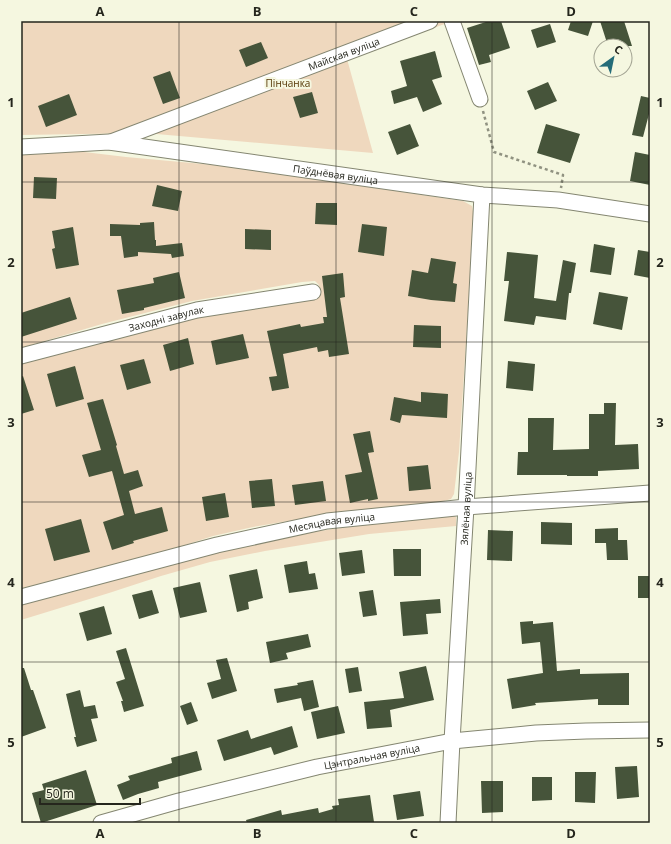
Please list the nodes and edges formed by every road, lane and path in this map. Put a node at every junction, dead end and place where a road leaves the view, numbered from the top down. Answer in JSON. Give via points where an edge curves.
{"nodes":[{"id":1,"x":429,"y":21,"type":"edge"},
{"id":2,"x":454,"y":26,"type":"edge"},
{"id":3,"x":480,"y":98,"type":"joint"},
{"id":4,"x":109,"y":142,"type":"junction"},
{"id":5,"x":21,"y":147,"type":"edge"},
{"id":6,"x":482,"y":195,"type":"junction"},
{"id":7,"x":558,"y":200,"type":"junction"},
{"id":8,"x":650,"y":214,"type":"edge"},
{"id":9,"x":313,"y":292,"type":"dead end"},
{"id":10,"x":21,"y":356,"type":"edge"},
{"id":11,"x":650,"y":493,"type":"edge"},
{"id":12,"x":466,"y":508,"type":"junction"},
{"id":13,"x":21,"y":597,"type":"edge"},
{"id":14,"x":650,"y":730,"type":"edge"},
{"id":15,"x":452,"y":741,"type":"junction"},
{"id":16,"x":101,"y":823,"type":"edge"},
{"id":17,"x":448,"y":823,"type":"edge"}],
"edges":[{"from":1,"to":4,"type":"street","name":"Майская вуліца"},
{"from":2,"to":3,"type":"street"},
{"from":3,"to":7,"type":"path","via":[[494,152],[563,174]]},
{"from":4,"to":5,"type":"street","name":"Паўднёвая вуліца"},
{"from":4,"to":6,"type":"street","name":"Паўднёвая вуліца"},
{"from":6,"to":7,"type":"street","name":"Паўднёвая вуліца"},
{"from":6,"to":12,"type":"street","name":"Зялёная вуліца"},
{"from":7,"to":8,"type":"street","name":"Паўднёвая вуліца"},
{"from":9,"to":10,"type":"street","name":"Заходні завулак","via":[[197,310]]},
{"from":11,"to":12,"type":"street","name":"Месяцавая вуліца"},
{"from":12,"to":13,"type":"street","name":"Месяцавая вуліца","via":[[327,521],[218,545]]},
{"from":12,"to":15,"type":"street","name":"Зялёная вуліца"},
{"from":14,"to":15,"type":"street","name":"Цэнтральная вуліца","via":[[536,733]]},
{"from":15,"to":16,"type":"street","name":"Цэнтральная вуліца","via":[[317,767]]},
{"from":15,"to":17,"type":"street","name":"Зялёная вуліца"}]}
